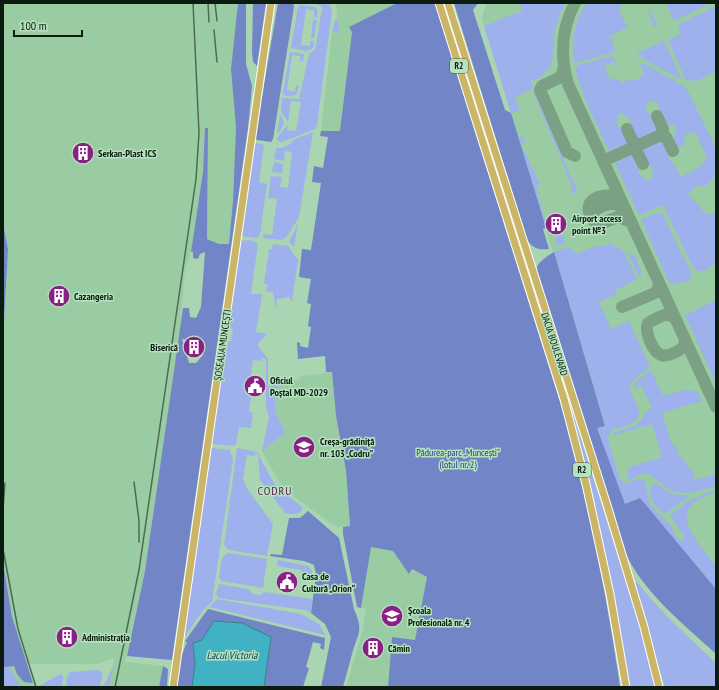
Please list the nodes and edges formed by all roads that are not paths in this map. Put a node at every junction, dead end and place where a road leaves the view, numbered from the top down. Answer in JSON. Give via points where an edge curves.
{"nodes":[{"id":1,"x":271,"y":3,"type":"edge"},
{"id":2,"x":439,"y":3,"type":"edge"},
{"id":3,"x":448,"y":3,"type":"edge"},
{"id":4,"x":530,"y":263,"type":"junction"},
{"id":5,"x":522,"y":265,"type":"junction"},
{"id":6,"x":173,"y":687,"type":"edge"},
{"id":7,"x":626,"y":687,"type":"edge"},
{"id":8,"x":659,"y":687,"type":"edge"}],
"edges":[{"from":1,"to":6,"type":"main road","name":"ȘOSEAUA MUNCEȘTI"},
{"from":2,"to":5,"type":"main road","name":"DACIA BOULEVARD","number":"R2"},
{"from":3,"to":4,"type":"main road","name":"DACIA BOULEVARD","number":"R2"},
{"from":4,"to":5,"type":"main road"},
{"from":4,"to":8,"type":"main road","name":"DACIA BOULEVARD","number":"R2","via":[[644,627]]},
{"from":5,"to":7,"type":"main road","name":"DACIA BOULEVARD","number":"R2","via":[[564,400],[586,484],[610,594]]}]}
